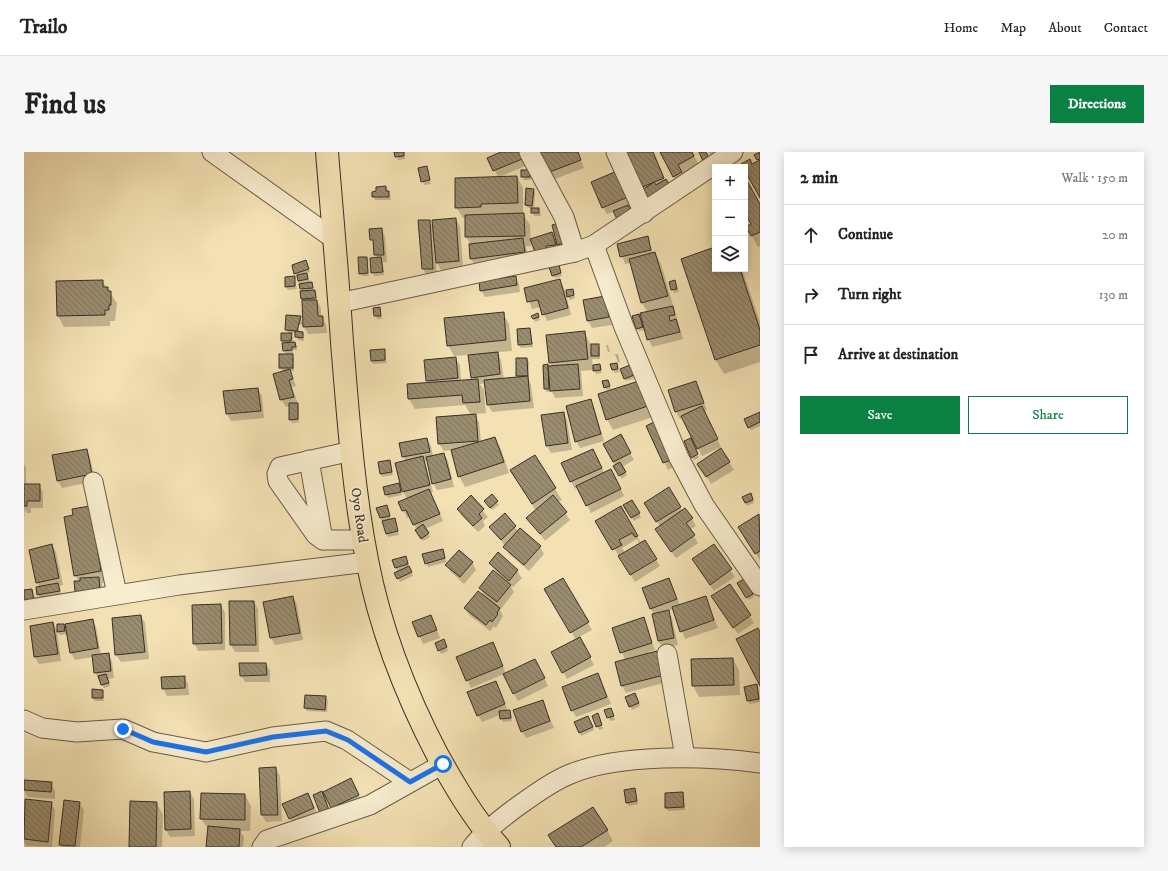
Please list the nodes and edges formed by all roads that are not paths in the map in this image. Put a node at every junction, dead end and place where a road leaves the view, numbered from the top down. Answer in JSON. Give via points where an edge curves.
{"nodes":[{"id":1,"x":212,"y":152,"type":"edge"},
{"id":2,"x":327,"y":152,"type":"edge"},
{"id":3,"x":529,"y":152,"type":"edge"},
{"id":4,"x":616,"y":152,"type":"edge"},
{"id":5,"x":733,"y":152,"type":"edge"},
{"id":6,"x":644,"y":213,"type":"junction"},
{"id":7,"x":334,"y":239,"type":"junction"},
{"id":8,"x":594,"y":245,"type":"junction"},
{"id":9,"x":575,"y":252,"type":"junction"},
{"id":10,"x":339,"y":303,"type":"junction"},
{"id":11,"x":352,"y":451,"type":"junction"},
{"id":12,"x":309,"y":460,"type":"junction"},
{"id":13,"x":93,"y":482,"type":"dead end"},
{"id":14,"x":323,"y":540,"type":"junction"},
{"id":15,"x":364,"y":540,"type":"junction"},
{"id":16,"x":368,"y":562,"type":"junction"},
{"id":17,"x":760,"y":586,"type":"edge"},
{"id":18,"x":117,"y":594,"type":"junction"},
{"id":19,"x":24,"y":610,"type":"edge"},
{"id":20,"x":667,"y":654,"type":"dead end"},
{"id":21,"x":24,"y":720,"type":"edge"},
{"id":22,"x":685,"y":757,"type":"junction"},
{"id":23,"x":760,"y":763,"type":"edge"},
{"id":24,"x":443,"y":764,"type":"junction"},
{"id":25,"x":410,"y":782,"type":"junction"},
{"id":26,"x":478,"y":839,"type":"edge"},
{"id":27,"x":262,"y":847,"type":"edge"},
{"id":28,"x":499,"y":847,"type":"edge"}],
"edges":[{"from":1,"to":7,"type":"street"},
{"from":2,"to":7,"type":"highway","name":"Oyo Road"},
{"from":3,"to":9,"type":"street","via":[[564,217]]},
{"from":4,"to":6,"type":"street"},
{"from":5,"to":6,"type":"street"},
{"from":6,"to":8,"type":"street"},
{"from":7,"to":10,"type":"highway","name":"Oyo Road"},
{"from":8,"to":9,"type":"street"},
{"from":8,"to":17,"type":"street","via":[[624,327],[678,458],[704,506]]},
{"from":9,"to":10,"type":"street"},
{"from":10,"to":11,"type":"highway","name":"Oyo Road"},
{"from":11,"to":12,"type":"street"},
{"from":11,"to":15,"type":"highway","name":"Oyo Road"},
{"from":12,"to":14,"type":"street"},
{"from":12,"to":14,"type":"street","via":[[280,467],[278,481],[316,535]]},
{"from":13,"to":18,"type":"street"},
{"from":14,"to":15,"type":"street"},
{"from":15,"to":16,"type":"highway","name":"Oyo Road"},
{"from":16,"to":18,"type":"street"},
{"from":16,"to":24,"type":"highway","name":"Oyo Road","via":[[398,667],[424,729]]},
{"from":18,"to":19,"type":"street"},
{"from":20,"to":22,"type":"street"},
{"from":21,"to":25,"type":"street","via":[[42,728],[77,732],[123,729],[153,742],[206,752],[273,737],[326,731],[348,740]]},
{"from":22,"to":23,"type":"street"},
{"from":22,"to":26,"type":"street","via":[[602,765],[568,775],[538,791]]},
{"from":24,"to":25,"type":"street"},
{"from":24,"to":26,"type":"highway","name":"Oyo Road"},
{"from":25,"to":27,"type":"street","via":[[370,805],[267,840]]},
{"from":26,"to":28,"type":"highway","name":"Oyo Road"}]}
